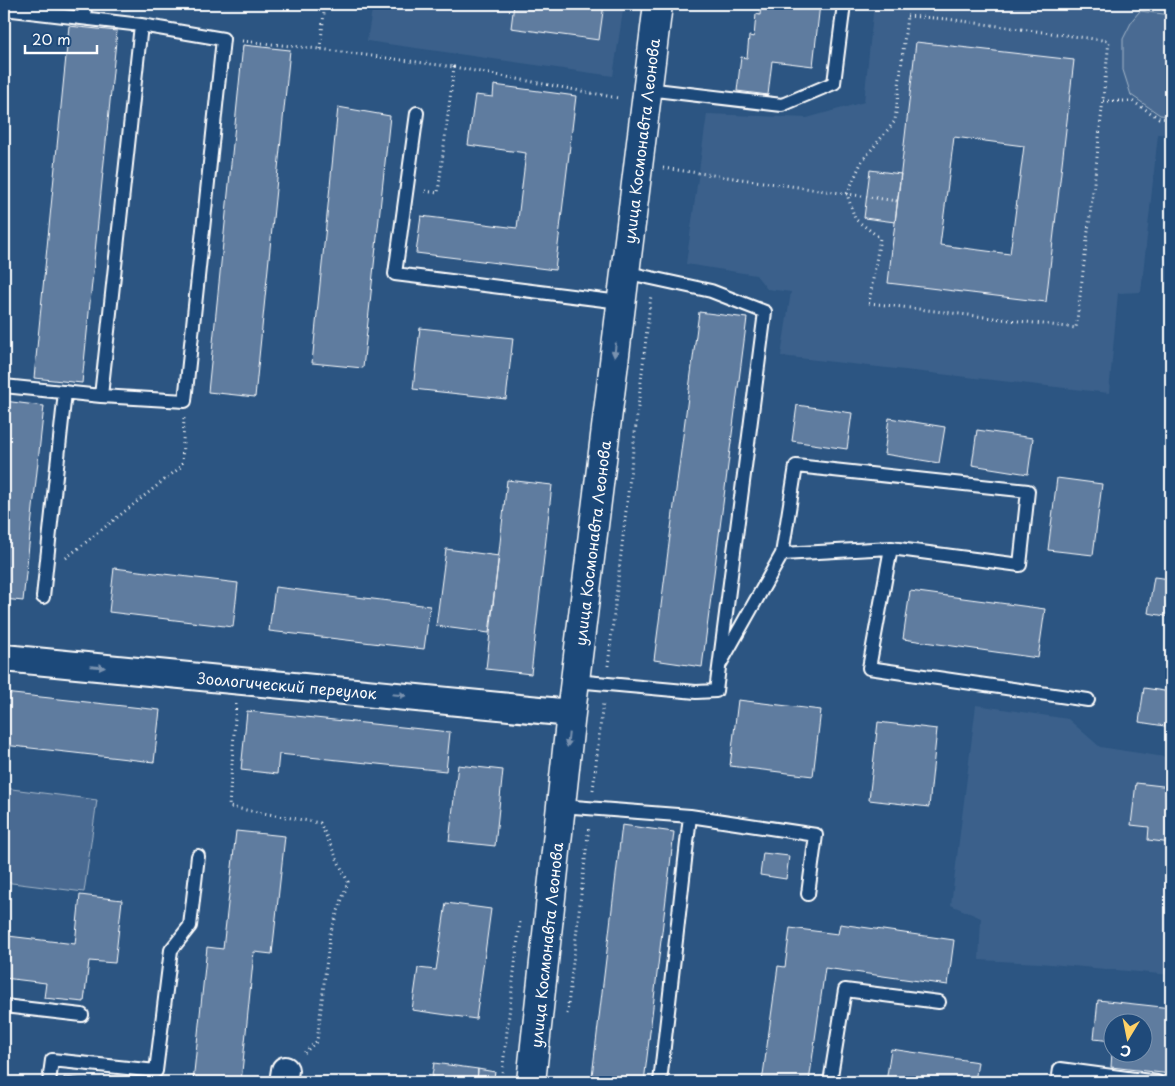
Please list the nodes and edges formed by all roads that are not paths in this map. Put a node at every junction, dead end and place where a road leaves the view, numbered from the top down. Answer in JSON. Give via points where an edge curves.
{"nodes":[{"id":1,"x":85,"y":4,"type":"edge"},
{"id":2,"x":658,"y":4,"type":"edge"},
{"id":3,"x":844,"y":4,"type":"edge"},
{"id":4,"x":4,"y":9,"type":"edge"},
{"id":5,"x":84,"y":18,"type":"junction"},
{"id":6,"x":141,"y":25,"type":"junction"},
{"id":7,"x":647,"y":89,"type":"junction"},
{"id":8,"x":417,"y":113,"type":"dead end"},
{"id":9,"x":624,"y":272,"type":"junction"},
{"id":10,"x":620,"y":302,"type":"junction"},
{"id":11,"x":4,"y":386,"type":"edge"},
{"id":12,"x":65,"y":392,"type":"junction"},
{"id":13,"x":101,"y":396,"type":"junction"},
{"id":14,"x":891,"y":548,"type":"junction"},
{"id":15,"x":782,"y":554,"type":"junction"},
{"id":16,"x":43,"y":597,"type":"dead end"},
{"id":17,"x":4,"y":658,"type":"edge"},
{"id":18,"x":720,"y":664,"type":"junction"},
{"id":19,"x":575,"y":681,"type":"junction"},
{"id":20,"x":1088,"y":700,"type":"dead end"},
{"id":21,"x":571,"y":713,"type":"junction"},
{"id":22,"x":561,"y":806,"type":"junction"},
{"id":23,"x":690,"y":816,"type":"junction"},
{"id":24,"x":198,"y":856,"type":"dead end"},
{"id":25,"x":808,"y":894,"type":"dead end"},
{"id":26,"x":939,"y":1002,"type":"dead end"},
{"id":27,"x":4,"y":1006,"type":"edge"},
{"id":28,"x":82,"y":1015,"type":"dead end"},
{"id":29,"x":49,"y":1082,"type":"edge"},
{"id":30,"x":531,"y":1082,"type":"edge"},
{"id":31,"x":660,"y":1082,"type":"edge"},
{"id":32,"x":830,"y":1082,"type":"edge"},
{"id":33,"x":1058,"y":1082,"type":"edge"},
{"id":34,"x":1157,"y":1082,"type":"edge"}],
"edges":[{"from":1,"to":5,"type":"lane"},
{"from":2,"to":7,"type":"main road","name":"улица Космонавта Леонова"},
{"from":3,"to":7,"type":"lane","via":[[834,83],[825,87],[782,105]]},
{"from":4,"to":5,"type":"lane"},
{"from":5,"to":6,"type":"lane"},
{"from":6,"to":13,"type":"lane"},
{"from":6,"to":13,"type":"lane","via":[[224,39],[185,401]]},
{"from":7,"to":9,"type":"main road","name":"улица Космонавта Леонова"},
{"from":8,"to":10,"type":"lane","via":[[396,274]]},
{"from":9,"to":10,"type":"main road","name":"улица Космонавта Леонова"},
{"from":9,"to":18,"type":"lane","via":[[711,291],[765,312]]},
{"from":10,"to":19,"type":"main road","name":"улица Космонавта Леонова","one_way":true},
{"from":11,"to":12,"type":"lane"},
{"from":12,"to":13,"type":"lane"},
{"from":12,"to":16,"type":"lane"},
{"from":14,"to":15,"type":"lane"},
{"from":14,"to":15,"type":"lane","via":[[1020,565],[1028,491],[796,466]]},
{"from":14,"to":20,"type":"lane","via":[[868,668]]},
{"from":15,"to":18,"type":"lane"},
{"from":17,"to":21,"type":"street","name":"Зоологический переулок","one_way":true},
{"from":18,"to":19,"type":"lane","via":[[716,691]]},
{"from":19,"to":21,"type":"main road","name":"улица Космонавта Леонова"},
{"from":21,"to":22,"type":"main road","name":"улица Космонавта Леонова","one_way":true},
{"from":22,"to":23,"type":"lane"},
{"from":22,"to":30,"type":"main road","name":"улица Космонавта Леонова"},
{"from":23,"to":25,"type":"lane","via":[[816,835]]},
{"from":23,"to":31,"type":"lane"},
{"from":24,"to":29,"type":"lane","via":[[190,926],[171,950],[156,1071],[52,1060]]},
{"from":26,"to":32,"type":"lane","via":[[845,990]]},
{"from":27,"to":28,"type":"lane"},
{"from":33,"to":34,"type":"lane","via":[[1060,1069]]}]}
